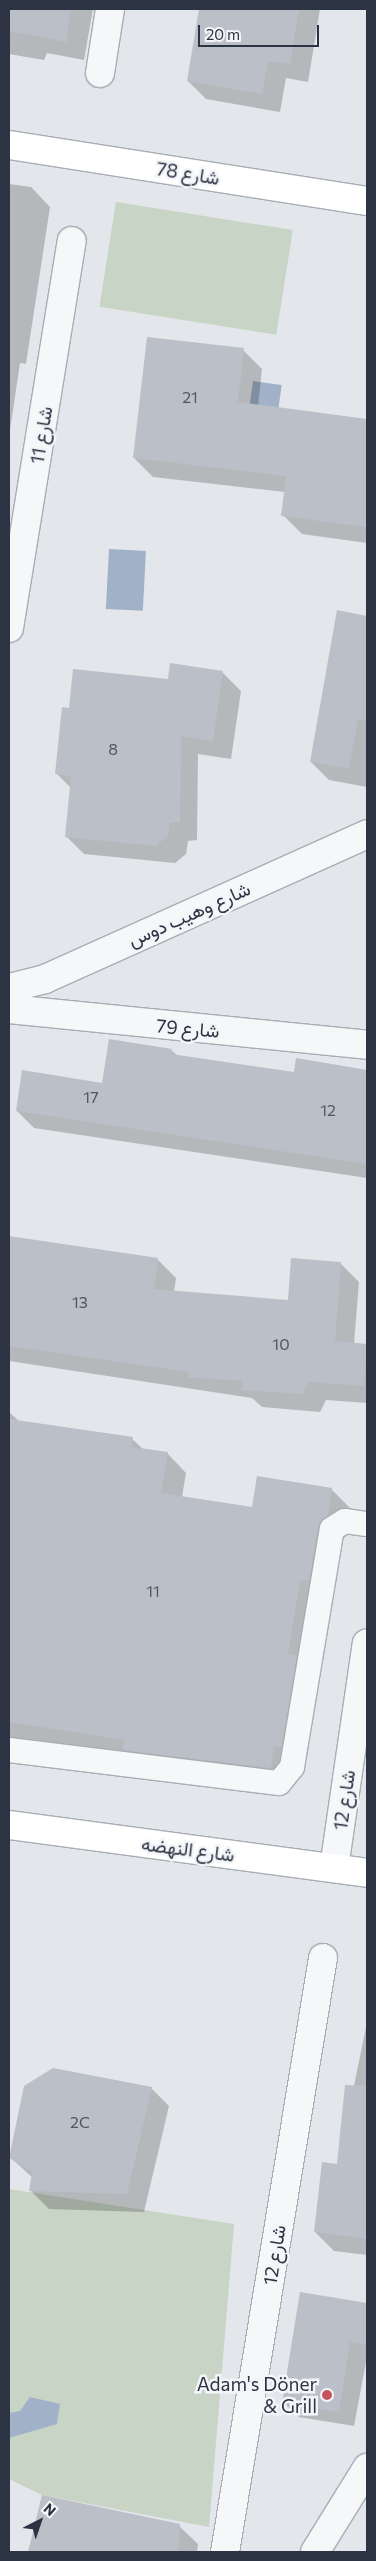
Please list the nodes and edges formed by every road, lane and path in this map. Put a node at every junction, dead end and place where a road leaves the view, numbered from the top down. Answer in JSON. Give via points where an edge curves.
{"nodes":[{"id":1,"x":110,"y":9,"type":"edge"},
{"id":2,"x":100,"y":73,"type":"dead end"},
{"id":3,"x":9,"y":145,"type":"edge"},
{"id":4,"x":367,"y":200,"type":"edge"},
{"id":5,"x":72,"y":241,"type":"dead end"},
{"id":6,"x":9,"y":628,"type":"edge"},
{"id":7,"x":367,"y":834,"type":"edge"},
{"id":8,"x":9,"y":988,"type":"edge"},
{"id":9,"x":9,"y":1008,"type":"edge"},
{"id":10,"x":367,"y":1044,"type":"edge"},
{"id":11,"x":367,"y":1524,"type":"edge"},
{"id":12,"x":367,"y":1643,"type":"edge"},
{"id":13,"x":9,"y":1750,"type":"edge"},
{"id":14,"x":9,"y":1825,"type":"edge"},
{"id":15,"x":334,"y":1868,"type":"junction"},
{"id":16,"x":367,"y":1873,"type":"edge"},
{"id":17,"x":323,"y":1958,"type":"dead end"},
{"id":18,"x":367,"y":2468,"type":"edge"},
{"id":19,"x":225,"y":2552,"type":"edge"},
{"id":20,"x":315,"y":2552,"type":"edge"}],
"edges":[{"from":1,"to":2,"type":"street"},
{"from":3,"to":4,"type":"main road","name":"شارع 78"},
{"from":5,"to":6,"type":"street","name":"شارع 11"},
{"from":7,"to":8,"type":"street","name":"شارع وهيب دوس","via":[[45,979]]},
{"from":9,"to":10,"type":"street","name":"شارع 79"},
{"from":11,"to":13,"type":"lane","via":[[345,1521],[332,1529],[292,1767],[279,1783]]},
{"from":12,"to":15,"type":"street","name":"شارع 12"},
{"from":14,"to":15,"type":"main road","name":"شارع النهضه"},
{"from":15,"to":16,"type":"main road","name":"شارع النهضه"},
{"from":17,"to":19,"type":"street","name":"شارع 12"},
{"from":18,"to":20,"type":"street"}]}
